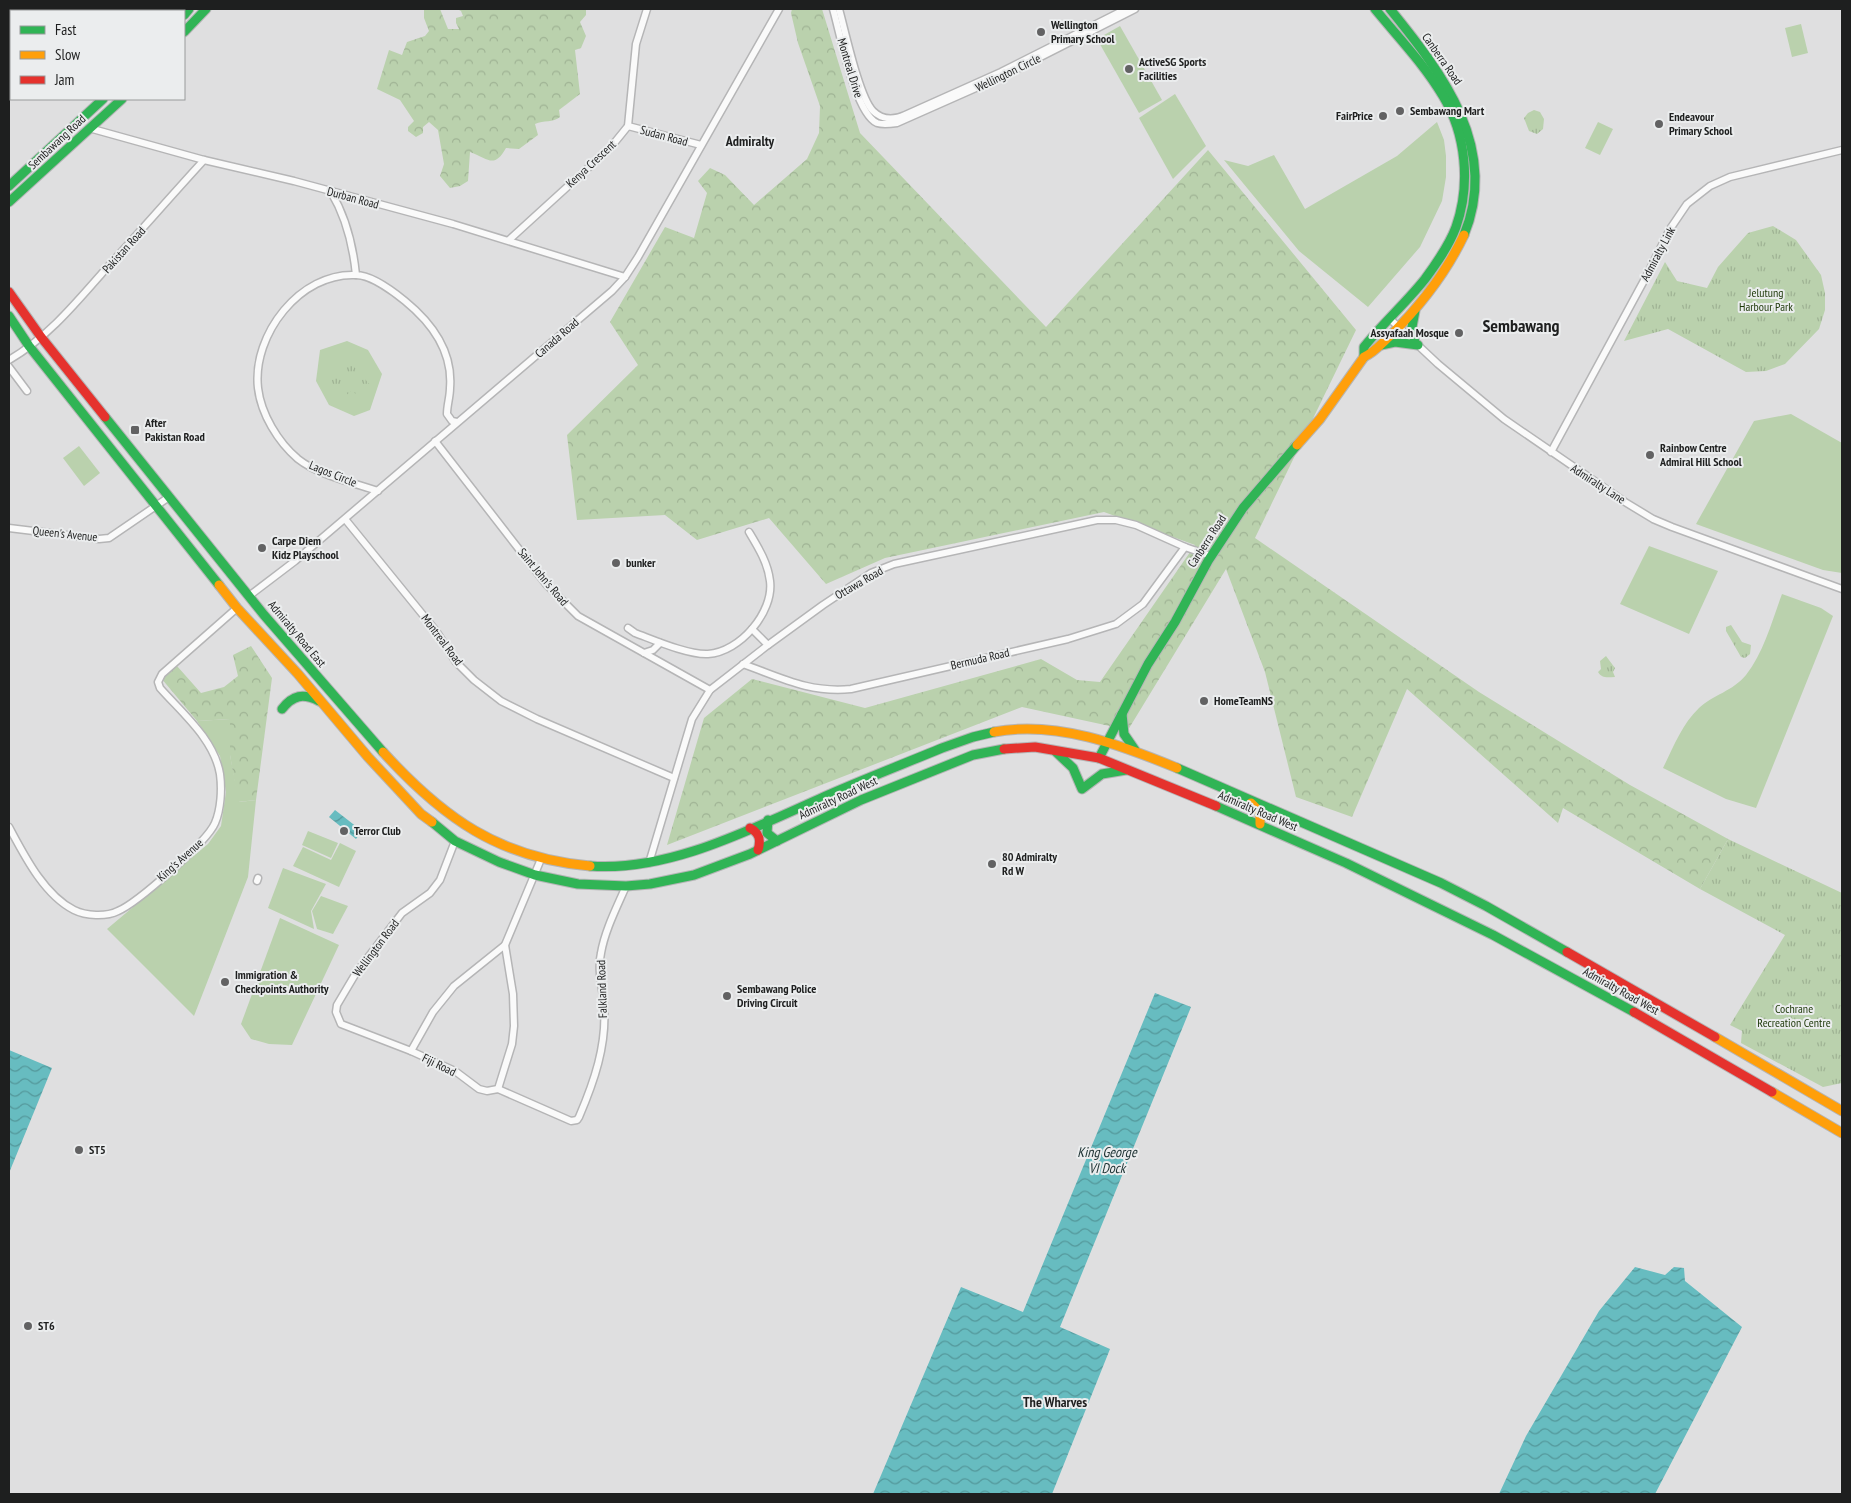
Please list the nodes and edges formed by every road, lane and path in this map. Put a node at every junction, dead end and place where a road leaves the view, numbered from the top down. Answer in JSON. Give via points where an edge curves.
{"nodes":[{"id":1,"x":205,"y":9,"type":"edge"},
{"id":2,"x":647,"y":9,"type":"edge"},
{"id":3,"x":779,"y":9,"type":"edge"},
{"id":4,"x":833,"y":9,"type":"edge"},
{"id":5,"x":839,"y":9,"type":"edge"},
{"id":6,"x":1126,"y":9,"type":"edge"},
{"id":7,"x":1135,"y":9,"type":"edge"},
{"id":8,"x":1375,"y":9,"type":"edge"},
{"id":9,"x":1390,"y":9,"type":"edge"},
{"id":10,"x":185,"y":31,"type":"edge"},
{"id":11,"x":102,"y":100,"type":"edge"},
{"id":12,"x":121,"y":100,"type":"edge"},
{"id":13,"x":879,"y":115,"type":"joint"},
{"id":14,"x":81,"y":121,"type":"junction"},
{"id":15,"x":876,"y":122,"type":"joint"},
{"id":16,"x":628,"y":126,"type":"junction"},
{"id":17,"x":90,"y":128,"type":"junction"},
{"id":18,"x":701,"y":145,"type":"junction"},
{"id":19,"x":1842,"y":150,"type":"edge"},
{"id":20,"x":204,"y":160,"type":"junction"},
{"id":21,"x":9,"y":186,"type":"edge"},
{"id":22,"x":331,"y":192,"type":"junction"},
{"id":23,"x":9,"y":202,"type":"edge"},
{"id":24,"x":509,"y":240,"type":"junction"},
{"id":25,"x":356,"y":275,"type":"junction"},
{"id":26,"x":625,"y":277,"type":"junction"},
{"id":27,"x":9,"y":292,"type":"edge"},
{"id":28,"x":1416,"y":308,"type":"junction"},
{"id":29,"x":9,"y":316,"type":"edge"},
{"id":30,"x":1390,"y":319,"type":"junction"},
{"id":31,"x":1398,"y":326,"type":"junction"},
{"id":32,"x":41,"y":337,"type":"junction"},
{"id":33,"x":1416,"y":344,"type":"junction"},
{"id":34,"x":29,"y":346,"type":"junction"},
{"id":35,"x":1379,"y":346,"type":"junction"},
{"id":36,"x":1364,"y":357,"type":"junction"},
{"id":37,"x":9,"y":360,"type":"edge"},
{"id":38,"x":9,"y":367,"type":"edge"},
{"id":39,"x":27,"y":391,"type":"dead end"},
{"id":40,"x":457,"y":422,"type":"junction"},
{"id":41,"x":435,"y":441,"type":"junction"},
{"id":42,"x":1552,"y":452,"type":"junction"},
{"id":43,"x":378,"y":491,"type":"junction"},
{"id":44,"x":169,"y":497,"type":"junction"},
{"id":45,"x":156,"y":507,"type":"junction"},
{"id":46,"x":344,"y":519,"type":"junction"},
{"id":47,"x":9,"y":528,"type":"edge"},
{"id":48,"x":750,"y":532,"type":"dead end"},
{"id":49,"x":1184,"y":548,"type":"junction"},
{"id":50,"x":1211,"y":556,"type":"junction"},
{"id":51,"x":1842,"y":589,"type":"edge"},
{"id":52,"x":249,"y":596,"type":"junction"},
{"id":53,"x":236,"y":608,"type":"junction"},
{"id":54,"x":628,"y":628,"type":"dead end"},
{"id":55,"x":752,"y":629,"type":"junction"},
{"id":56,"x":660,"y":642,"type":"junction"},
{"id":57,"x":768,"y":644,"type":"junction"},
{"id":58,"x":644,"y":653,"type":"junction"},
{"id":59,"x":743,"y":664,"type":"junction"},
{"id":60,"x":710,"y":690,"type":"junction"},
{"id":61,"x":324,"y":704,"type":"junction"},
{"id":62,"x":282,"y":710,"type":"dead end"},
{"id":63,"x":1122,"y":714,"type":"junction"},
{"id":64,"x":1108,"y":741,"type":"junction"},
{"id":65,"x":1053,"y":750,"type":"junction"},
{"id":66,"x":1137,"y":753,"type":"junction"},
{"id":67,"x":1098,"y":758,"type":"junction"},
{"id":68,"x":1130,"y":770,"type":"junction"},
{"id":69,"x":674,"y":778,"type":"junction"},
{"id":70,"x":836,"y":791,"type":"junction"},
{"id":71,"x":1242,"y":797,"type":"junction"},
{"id":72,"x":861,"y":800,"type":"junction"},
{"id":73,"x":768,"y":820,"type":"junction"},
{"id":74,"x":1260,"y":824,"type":"junction"},
{"id":75,"x":9,"y":827,"type":"edge"},
{"id":76,"x":750,"y":828,"type":"junction"},
{"id":77,"x":455,"y":841,"type":"junction"},
{"id":78,"x":777,"y":841,"type":"junction"},
{"id":79,"x":758,"y":850,"type":"junction"},
{"id":80,"x":541,"y":859,"type":"junction"},
{"id":81,"x":649,"y":863,"type":"junction"},
{"id":82,"x":536,"y":875,"type":"junction"},
{"id":83,"x":626,"y":886,"type":"junction"},
{"id":84,"x":506,"y":945,"type":"junction"},
{"id":85,"x":336,"y":1012,"type":"joint"},
{"id":86,"x":411,"y":1051,"type":"junction"},
{"id":87,"x":498,"y":1089,"type":"junction"},
{"id":88,"x":1841,"y":1110,"type":"edge"},
{"id":89,"x":574,"y":1121,"type":"joint"},
{"id":90,"x":1842,"y":1133,"type":"edge"}],
"edges":[{"from":1,"to":10,"type":"main road"},
{"from":2,"to":16,"type":"street","via":[[636,44]]},
{"from":3,"to":18,"type":"street","name":"Canada Road"},
{"from":4,"to":15,"type":"street","name":"Montreal Drive","via":[[858,97]]},
{"from":5,"to":13,"type":"street","name":"Montreal Drive","via":[[864,95],[872,110]]},
{"from":6,"to":13,"type":"street","name":"Wellington Circle","via":[[1001,72],[905,115],[892,118]]},
{"from":7,"to":15,"type":"street","name":"Wellington Circle","via":[[952,99],[896,123]]},
{"from":8,"to":30,"type":"main road","name":"Canberra Road","via":[[1442,95],[1458,132],[1466,175],[1456,229],[1421,284]]},
{"from":9,"to":28,"type":"main road","name":"Canberra Road","via":[[1447,84],[1463,116],[1476,174],[1466,231],[1431,290]]},
{"from":11,"to":14,"type":"main road","name":"Sembawang Road"},
{"from":12,"to":17,"type":"main road","name":"Sembawang Road"},
{"from":14,"to":17,"type":"street","name":"Durban Road"},
{"from":14,"to":21,"type":"main road","name":"Sembawang Road"},
{"from":16,"to":18,"type":"street","name":"Sudan Road"},
{"from":16,"to":24,"type":"street","name":"Kenya Crescent","via":[[611,148]]},
{"from":17,"to":20,"type":"street","name":"Durban Road"},
{"from":17,"to":23,"type":"main road","name":"Sembawang Road"},
{"from":18,"to":26,"type":"street","name":"Canada Road"},
{"from":19,"to":42,"type":"street","name":"Admiralty Link","via":[[1730,177],[1710,186],[1687,204],[1670,229]]},
{"from":20,"to":22,"type":"street","name":"Durban Road"},
{"from":20,"to":32,"type":"street","name":"Pakistan Road"},
{"from":22,"to":24,"type":"street","name":"Durban Road"},
{"from":22,"to":25,"type":"street","via":[[344,217]]},
{"from":24,"to":26,"type":"street","name":"Durban Road"},
{"from":25,"to":40,"type":"street","via":[[393,292],[420,313],[433,330],[444,347],[449,370],[447,414]]},
{"from":25,"to":43,"type":"street","name":"Lagos Circle","via":[[332,278],[310,287],[283,310],[265,345],[259,364],[258,387],[265,414],[283,444],[299,460],[316,470]]},
{"from":26,"to":40,"type":"street","name":"Canada Road"},
{"from":27,"to":32,"type":"main road","name":"Admiralty Road East"},
{"from":28,"to":31,"type":"main road","name":"Canberra Road"},
{"from":28,"to":33,"type":"main road","via":[[1412,324]]},
{"from":29,"to":34,"type":"main road","name":"Admiralty Road East"},
{"from":30,"to":31,"type":"street","name":"Admiralty Lane"},
{"from":30,"to":36,"type":"main road","name":"Canberra Road","via":[[1364,347]]},
{"from":31,"to":33,"type":"street","name":"Admiralty Lane"},
{"from":31,"to":35,"type":"main road","name":"Canberra Road"},
{"from":32,"to":34,"type":"street","name":"Pakistan Road"},
{"from":32,"to":44,"type":"main road","name":"Admiralty Road East"},
{"from":33,"to":35,"type":"main road","via":[[1393,341]]},
{"from":33,"to":42,"type":"street","name":"Admiralty Lane","via":[[1478,398]]},
{"from":34,"to":37,"type":"street","name":"Pakistan Road"},
{"from":34,"to":45,"type":"main road","name":"Admiralty Road East"},
{"from":35,"to":36,"type":"main road","name":"Canberra Road"},
{"from":36,"to":50,"type":"main road","name":"Canberra Road","via":[[1320,419],[1243,508]]},
{"from":38,"to":39,"type":"street"},
{"from":40,"to":41,"type":"street","name":"Canada Road"},
{"from":41,"to":43,"type":"street","name":"Canada Road"},
{"from":41,"to":58,"type":"street","name":"Saint John's Road","via":[[561,601],[578,616]]},
{"from":42,"to":51,"type":"street","name":"Admiralty Lane","via":[[1653,519]]},
{"from":43,"to":46,"type":"street","name":"Canada Road"},
{"from":44,"to":45,"type":"street","name":"Queen's Avenue"},
{"from":44,"to":52,"type":"main road","name":"Admiralty Road East"},
{"from":45,"to":47,"type":"street","name":"Queen's Avenue","via":[[109,538]]},
{"from":45,"to":53,"type":"main road","name":"Admiralty Road East"},
{"from":46,"to":52,"type":"street","name":"Canada Road"},
{"from":46,"to":69,"type":"street","name":"Montreal Road","via":[[436,631],[456,662],[474,680],[501,701],[537,719]]},
{"from":48,"to":55,"type":"street","via":[[763,558],[770,583],[764,610]]},
{"from":49,"to":50,"type":"street","name":"Ottawa Road"},
{"from":49,"to":57,"type":"street","name":"Ottawa Road","via":[[1136,525],[1097,520],[894,564],[870,573]]},
{"from":49,"to":59,"type":"street","name":"Bermuda Road","via":[[1143,604],[1116,624],[1078,636],[844,690],[809,688]]},
{"from":50,"to":63,"type":"main road","name":"Canberra Road"},
{"from":52,"to":80,"type":"main road","name":"Admiralty Road East","via":[[302,661],[432,801],[465,826]]},
{"from":53,"to":61,"type":"main road","name":"Admiralty Road East"},
{"from":53,"to":75,"type":"street","name":"King's Avenue","via":[[162,674],[158,682],[206,740],[216,757],[220,774],[220,806],[215,823],[194,850],[127,906],[108,914],[96,914],[75,911],[57,899],[27,859]]},
{"from":54,"to":56,"type":"street"},
{"from":55,"to":56,"type":"street","via":[[731,647],[708,654]]},
{"from":55,"to":57,"type":"street"},
{"from":56,"to":58,"type":"street","via":[[653,650]]},
{"from":57,"to":59,"type":"street","name":"Ottawa Road"},
{"from":58,"to":60,"type":"street","name":"Saint John's Road"},
{"from":59,"to":60,"type":"street","name":"Ottawa Road"},
{"from":60,"to":69,"type":"street","name":"Ottawa Road","via":[[692,719]]},
{"from":61,"to":62,"type":"main road","via":[[309,696],[297,696],[288,700]]},
{"from":61,"to":77,"type":"main road","name":"Admiralty Road East","via":[[421,814]]},
{"from":63,"to":64,"type":"main road","name":"Canberra Road"},
{"from":63,"to":66,"type":"main road","via":[[1124,738]]},
{"from":64,"to":66,"type":"main road","name":"Admiralty Road West"},
{"from":64,"to":67,"type":"main road","name":"Canberra Road"},
{"from":64,"to":70,"type":"main road","name":"Admiralty Road West","via":[[1035,728],[991,732],[970,737]]},
{"from":65,"to":67,"type":"main road","name":"Admiralty Road West"},
{"from":65,"to":68,"type":"main road","via":[[1068,761],[1082,789],[1102,774]]},
{"from":65,"to":72,"type":"main road","name":"Admiralty Road West","via":[[1034,747],[1004,749],[973,756]]},
{"from":66,"to":71,"type":"main road","name":"Admiralty Road West"},
{"from":67,"to":68,"type":"main road","name":"Admiralty Road West"},
{"from":68,"to":74,"type":"main road","name":"Admiralty Road West"},
{"from":69,"to":81,"type":"street","name":"Ottawa Road"},
{"from":70,"to":72,"type":"main road","via":[[853,791]]},
{"from":70,"to":73,"type":"main road","name":"Admiralty Road West"},
{"from":71,"to":74,"type":"main road","via":[[1261,812]]},
{"from":71,"to":88,"type":"main road","name":"Admiralty Road West","via":[[1383,856],[1468,896]]},
{"from":72,"to":78,"type":"main road","name":"Admiralty Road West"},
{"from":73,"to":76,"type":"main road","name":"Admiralty Road West"},
{"from":73,"to":78,"type":"main road","via":[[767,833]]},
{"from":74,"to":90,"type":"main road","name":"Admiralty Road West","via":[[1521,949]]},
{"from":76,"to":79,"type":"main road","via":[[759,833],[761,843]]},
{"from":76,"to":81,"type":"main road","name":"Admiralty Road West","via":[[680,855]]},
{"from":77,"to":82,"type":"main road","name":"Admiralty Road East"},
{"from":77,"to":85,"type":"street","name":"Wellington Road","via":[[440,880],[430,893],[402,913],[356,973],[336,1004]]},
{"from":78,"to":79,"type":"main road","name":"Admiralty Road West"},
{"from":79,"to":83,"type":"main road","name":"Admiralty Road West","via":[[694,875]]},
{"from":80,"to":81,"type":"main road","name":"Admiralty Road East","via":[[580,866]]},
{"from":80,"to":82,"type":"street"},
{"from":82,"to":83,"type":"main road","name":"Admiralty Road East","via":[[578,884]]},
{"from":82,"to":84,"type":"street"},
{"from":83,"to":89,"type":"street","name":"Falkland Road","via":[[600,954],[604,1008],[601,1051],[594,1082],[579,1117]]},
{"from":84,"to":86,"type":"street","via":[[454,986],[433,1012]]},
{"from":84,"to":87,"type":"street","via":[[514,1026]]},
{"from":85,"to":86,"type":"street","name":"Fiji Road","via":[[341,1024]]},
{"from":86,"to":87,"type":"street","name":"Fiji Road","via":[[455,1071],[478,1089]]},
{"from":87,"to":89,"type":"street","name":"Fiji Road"}]}
